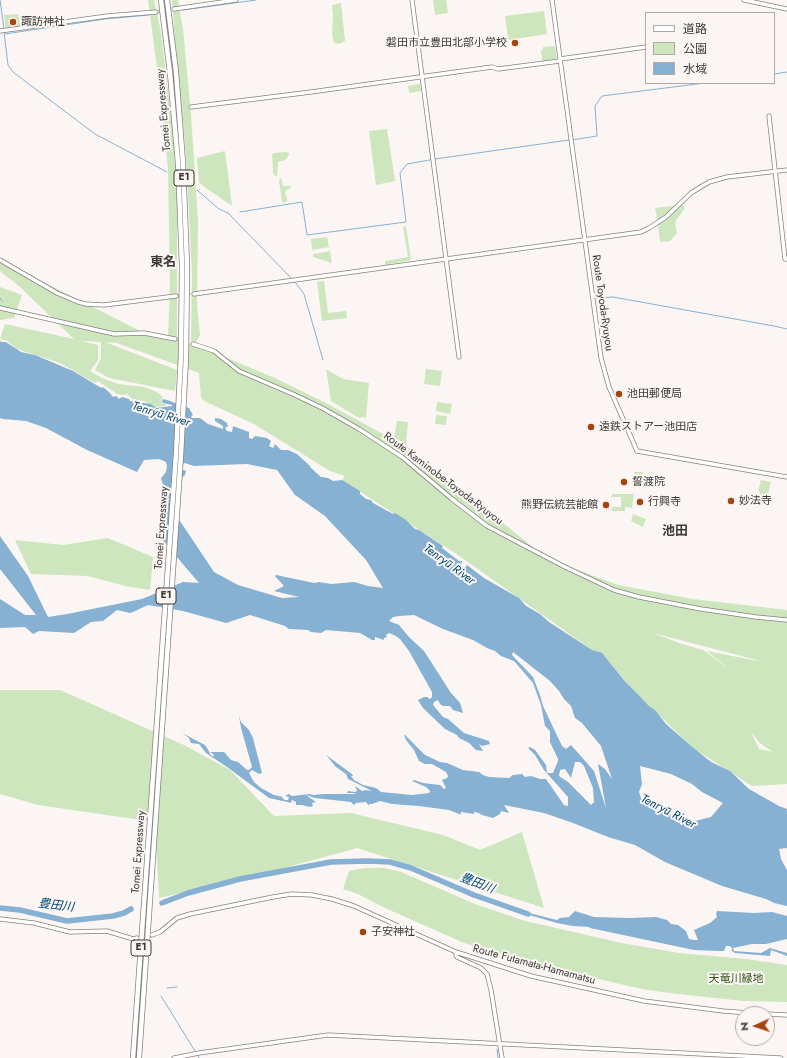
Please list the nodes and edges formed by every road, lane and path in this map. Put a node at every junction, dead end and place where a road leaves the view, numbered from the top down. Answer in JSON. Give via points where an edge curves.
{"nodes":[{"id":1,"x":161,"y":0,"type":"edge"},
{"id":2,"x":167,"y":0,"type":"edge"},
{"id":3,"x":236,"y":0,"type":"edge"},
{"id":4,"x":412,"y":0,"type":"edge"},
{"id":5,"x":552,"y":0,"type":"edge"},
{"id":6,"x":744,"y":0,"type":"edge"},
{"id":7,"x":174,"y":9,"type":"tunnel mouth"},
{"id":8,"x":787,"y":9,"type":"edge"},
{"id":9,"x":156,"y":12,"type":"tunnel mouth"},
{"id":10,"x":2,"y":31,"type":"edge"},
{"id":11,"x":645,"y":47,"type":"edge"},
{"id":12,"x":560,"y":60,"type":"junction"},
{"id":13,"x":422,"y":76,"type":"junction"},
{"id":14,"x":190,"y":107,"type":"dead end"},
{"id":15,"x":769,"y":116,"type":"dead end"},
{"id":16,"x":787,"y":170,"type":"edge"},
{"id":17,"x":776,"y":172,"type":"junction"},
{"id":18,"x":585,"y":240,"type":"junction"},
{"id":19,"x":447,"y":259,"type":"junction"},
{"id":20,"x":787,"y":259,"type":"edge"},
{"id":21,"x":0,"y":260,"type":"edge"},
{"id":22,"x":194,"y":294,"type":"tunnel mouth"},
{"id":23,"x":176,"y":296,"type":"tunnel mouth"},
{"id":24,"x":0,"y":308,"type":"edge"},
{"id":25,"x":175,"y":339,"type":"tunnel mouth"},
{"id":26,"x":193,"y":344,"type":"tunnel mouth"},
{"id":27,"x":459,"y":357,"type":"dead end"},
{"id":28,"x":787,"y":477,"type":"edge"},
{"id":29,"x":787,"y":620,"type":"edge"},
{"id":30,"x":151,"y":838,"type":"junction"},
{"id":31,"x":0,"y":919,"type":"edge"},
{"id":32,"x":152,"y":935,"type":"dead end"},
{"id":33,"x":137,"y":938,"type":"dead end"},
{"id":34,"x":456,"y":952,"type":"junction"},
{"id":35,"x":735,"y":1012,"type":"edge"},
{"id":36,"x":775,"y":1014,"type":"edge"},
{"id":37,"x":787,"y":1015,"type":"edge"},
{"id":38,"x":500,"y":1043,"type":"junction"},
{"id":39,"x":133,"y":1058,"type":"edge"},
{"id":40,"x":139,"y":1058,"type":"edge"},
{"id":41,"x":174,"y":1058,"type":"edge"},
{"id":42,"x":502,"y":1058,"type":"edge"},
{"id":43,"x":781,"y":1058,"type":"edge"}],
"edges":[{"from":1,"to":30,"type":"highway","name":"Tomei Expressway","number":"E1","via":[[178,163],[182,266],[181,355]]},
{"from":2,"to":30,"type":"highway","name":"Tomei Expressway","number":"E1","via":[[183,163],[187,266],[186,357],[181,455]]},
{"from":3,"to":7,"type":"street"},
{"from":4,"to":13,"type":"street"},
{"from":5,"to":12,"type":"street","name":"Route Toyoda-Ryuyou"},
{"from":6,"to":8,"type":"street"},
{"from":9,"to":10,"type":"street","via":[[107,16]]},
{"from":11,"to":12,"type":"street"},
{"from":12,"to":13,"type":"street"},
{"from":12,"to":18,"type":"street","name":"Route Toyoda-Ryuyou"},
{"from":13,"to":14,"type":"street"},
{"from":13,"to":19,"type":"street"},
{"from":15,"to":17,"type":"street"},
{"from":16,"to":17,"type":"street"},
{"from":17,"to":18,"type":"street","via":[[718,179],[700,187],[666,217],[641,232]]},
{"from":17,"to":20,"type":"street"},
{"from":18,"to":19,"type":"street"},
{"from":18,"to":28,"type":"street","name":"Route Toyoda-Ryuyou","via":[[603,367],[637,451]]},
{"from":19,"to":22,"type":"street"},
{"from":19,"to":27,"type":"street"},
{"from":21,"to":23,"type":"street","via":[[57,293],[86,304],[104,305]]},
{"from":24,"to":25,"type":"street","via":[[114,334],[144,333]]},
{"from":26,"to":29,"type":"street","name":"Route Kaminobe-Toyoda-Ryuyou","via":[[214,351],[239,371],[296,395],[359,429],[402,457],[487,526],[579,574],[614,590],[639,597],[756,618]]},
{"from":30,"to":39,"type":"highway","name":"Tomei Expressway","number":"E1"},
{"from":30,"to":40,"type":"highway","name":"Tomei Expressway","number":"E1"},
{"from":31,"to":33,"type":"street","via":[[34,923],[70,932],[107,931]]},
{"from":32,"to":34,"type":"street","name":"Route Futamata-Hamamatsu","via":[[160,932],[177,918],[190,914],[292,894],[312,895],[354,906]]},
{"from":34,"to":35,"type":"street","name":"Route Futamata-Hamamatsu","via":[[531,976],[622,997]]},
{"from":34,"to":38,"type":"street","via":[[458,957],[481,968],[486,974]]},
{"from":36,"to":37,"type":"street"},
{"from":38,"to":41,"type":"street","via":[[328,1035]]},
{"from":38,"to":42,"type":"street"},
{"from":38,"to":43,"type":"street"}]}
